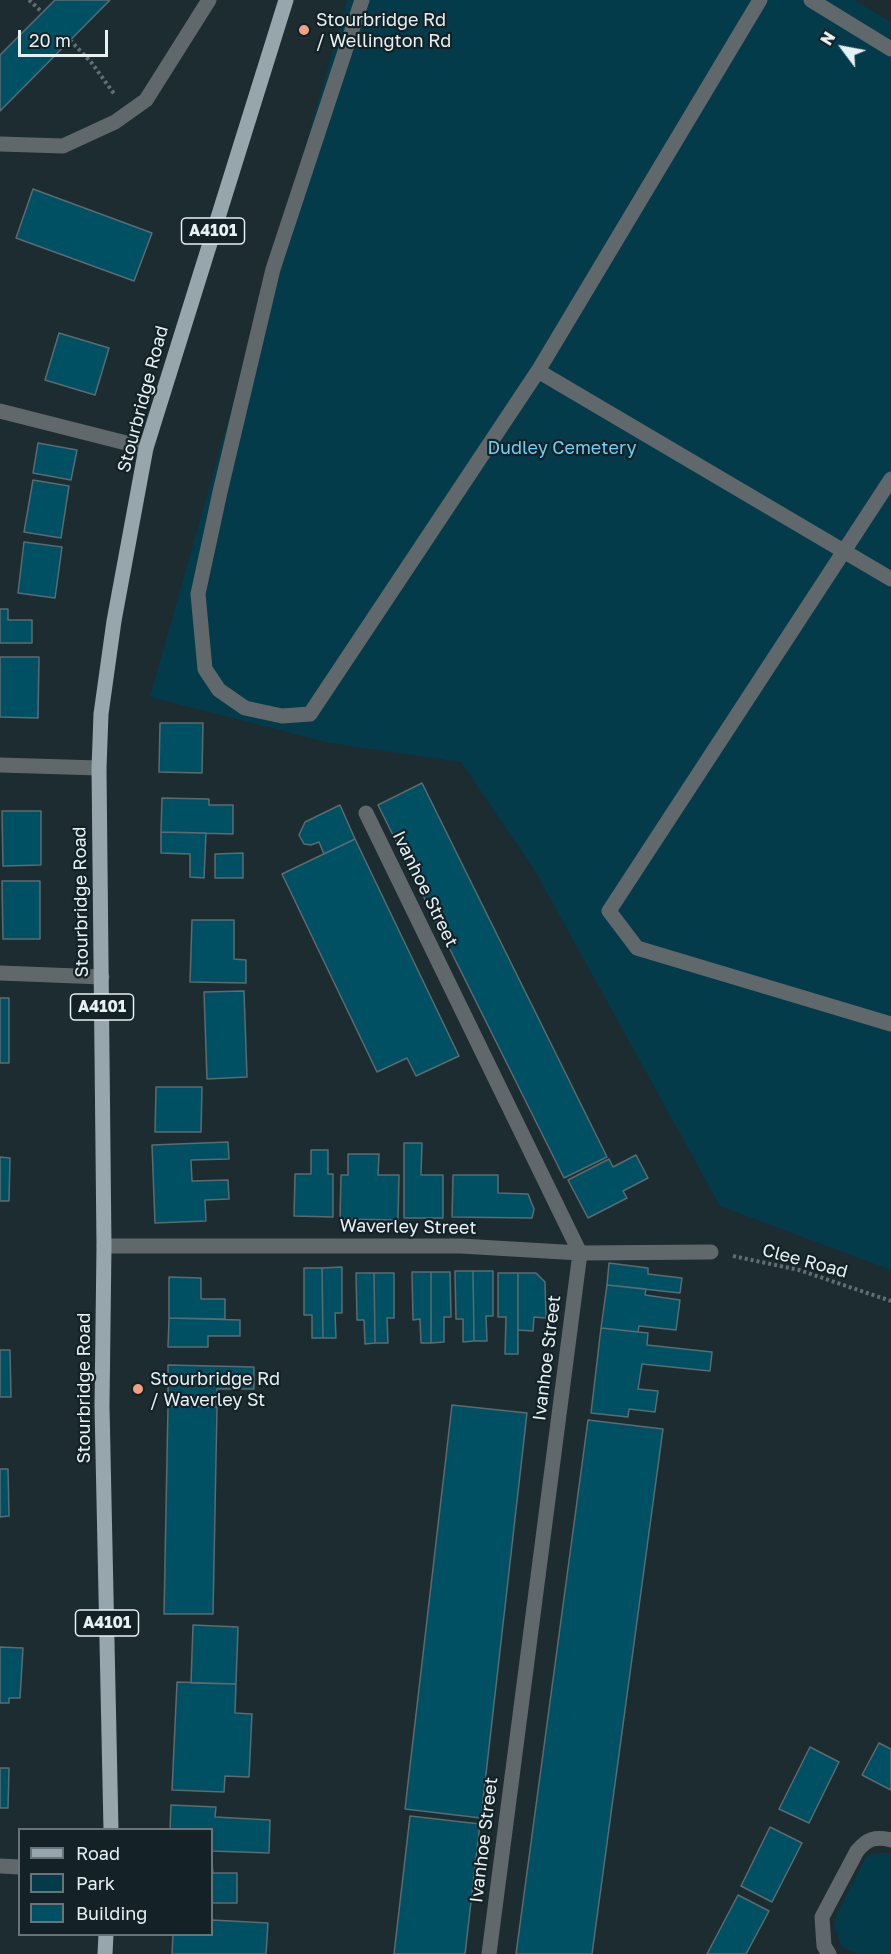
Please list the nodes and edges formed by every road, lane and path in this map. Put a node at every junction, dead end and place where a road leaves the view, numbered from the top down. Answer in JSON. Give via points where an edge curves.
{"nodes":[{"id":1,"x":29,"y":0,"type":"edge"},
{"id":2,"x":209,"y":0,"type":"edge"},
{"id":3,"x":286,"y":0,"type":"edge"},
{"id":4,"x":362,"y":0,"type":"edge"},
{"id":5,"x":760,"y":0,"type":"edge"},
{"id":6,"x":811,"y":0,"type":"edge"},
{"id":7,"x":42,"y":12,"type":"dead end"},
{"id":8,"x":70,"y":40,"type":"dead end"},
{"id":9,"x":891,"y":49,"type":"edge"},
{"id":10,"x":129,"y":113,"type":"junction"},
{"id":11,"x":0,"y":144,"type":"edge"},
{"id":12,"x":538,"y":371,"type":"junction"},
{"id":13,"x":0,"y":411,"type":"edge"},
{"id":14,"x":146,"y":448,"type":"junction"},
{"id":15,"x":891,"y":479,"type":"edge"},
{"id":16,"x":844,"y":551,"type":"junction"},
{"id":17,"x":891,"y":579,"type":"edge"},
{"id":18,"x":0,"y":765,"type":"edge"},
{"id":19,"x":99,"y":768,"type":"junction"},
{"id":20,"x":366,"y":813,"type":"dead end"},
{"id":21,"x":0,"y":973,"type":"edge"},
{"id":22,"x":102,"y":977,"type":"junction"},
{"id":23,"x":891,"y":1024,"type":"edge"},
{"id":24,"x":104,"y":1246,"type":"junction"},
{"id":25,"x":711,"y":1252,"type":"joint"},
{"id":26,"x":580,"y":1253,"type":"junction"},
{"id":27,"x":891,"y":1301,"type":"edge"},
{"id":28,"x":111,"y":1828,"type":"edge"},
{"id":29,"x":891,"y":1840,"type":"edge"},
{"id":30,"x":0,"y":1866,"type":"edge"},
{"id":31,"x":18,"y":1867,"type":"edge"},
{"id":32,"x":106,"y":1936,"type":"edge"},
{"id":33,"x":105,"y":1954,"type":"edge"},
{"id":34,"x":489,"y":1954,"type":"edge"},
{"id":35,"x":829,"y":1954,"type":"edge"}],
"edges":[{"from":1,"to":7,"type":"path"},
{"from":2,"to":10,"type":"street","via":[[146,100]]},
{"from":3,"to":14,"type":"main road","name":"Stourbridge Road","number":"A4101"},
{"from":4,"to":12,"type":"street","via":[[273,269],[198,594],[205,669],[219,690],[244,708],[282,716],[310,714]]},
{"from":5,"to":12,"type":"street"},
{"from":6,"to":9,"type":"street"},
{"from":8,"to":10,"type":"path"},
{"from":10,"to":11,"type":"street","via":[[63,146]]},
{"from":12,"to":16,"type":"street"},
{"from":13,"to":14,"type":"street"},
{"from":14,"to":19,"type":"main road","name":"Stourbridge Road","number":"A4101","via":[[114,621],[101,714]]},
{"from":15,"to":16,"type":"street"},
{"from":16,"to":17,"type":"street"},
{"from":16,"to":23,"type":"street","via":[[609,911],[637,948]]},
{"from":18,"to":19,"type":"street"},
{"from":19,"to":22,"type":"main road","name":"Stourbridge Road","number":"A4101"},
{"from":20,"to":26,"type":"street","name":"Ivanhoe Street"},
{"from":21,"to":22,"type":"street"},
{"from":22,"to":24,"type":"main road","name":"Stourbridge Road","number":"A4101"},
{"from":24,"to":26,"type":"street","name":"Waverley Street","via":[[461,1246]]},
{"from":24,"to":28,"type":"main road","name":"Stourbridge Road","number":"A4101","via":[[102,1406]]},
{"from":25,"to":26,"type":"street","name":"Waverley Street"},
{"from":25,"to":27,"type":"path","name":"Clee Road","via":[[799,1270]]},
{"from":26,"to":34,"type":"street","name":"Ivanhoe Street"},
{"from":29,"to":35,"type":"street","via":[[876,1837],[857,1851],[822,1917],[824,1946]]},
{"from":30,"to":31,"type":"street"},
{"from":32,"to":33,"type":"main road"}]}
